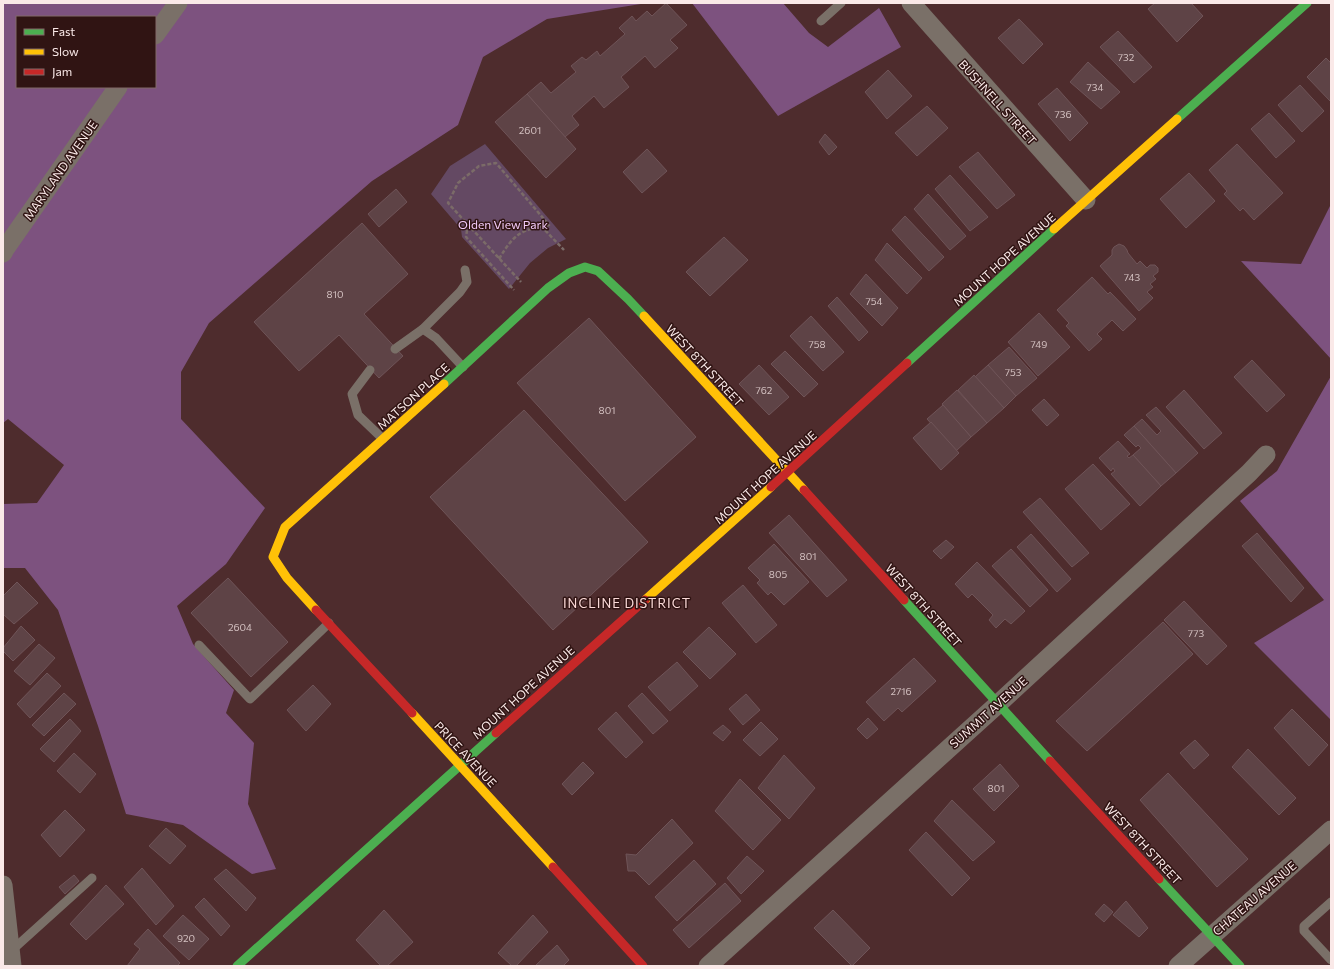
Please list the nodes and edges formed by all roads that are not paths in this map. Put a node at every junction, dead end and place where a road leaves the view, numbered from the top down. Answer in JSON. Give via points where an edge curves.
{"nodes":[{"id":1,"x":841,"y":3,"type":"edge"},
{"id":2,"x":911,"y":3,"type":"edge"},
{"id":3,"x":1307,"y":3,"type":"edge"},
{"id":4,"x":175,"y":7,"type":"edge"},
{"id":5,"x":821,"y":21,"type":"dead end"},
{"id":6,"x":156,"y":34,"type":"edge"},
{"id":7,"x":117,"y":88,"type":"edge"},
{"id":8,"x":1086,"y":200,"type":"junction"},
{"id":9,"x":3,"y":253,"type":"edge"},
{"id":10,"x":585,"y":267,"type":"joint"},
{"id":11,"x":465,"y":270,"type":"dead end"},
{"id":12,"x":423,"y":329,"type":"junction"},
{"id":13,"x":395,"y":349,"type":"dead end"},
{"id":14,"x":463,"y":367,"type":"junction"},
{"id":15,"x":370,"y":370,"type":"dead end"},
{"id":16,"x":383,"y":439,"type":"junction"},
{"id":17,"x":1266,"y":455,"type":"dead end"},
{"id":18,"x":788,"y":472,"type":"junction"},
{"id":19,"x":273,"y":557,"type":"joint"},
{"id":20,"x":329,"y":623,"type":"junction"},
{"id":21,"x":199,"y":645,"type":"dead end"},
{"id":22,"x":998,"y":704,"type":"junction"},
{"id":23,"x":460,"y":765,"type":"junction"},
{"id":24,"x":1331,"y":830,"type":"edge"},
{"id":25,"x":92,"y":878,"type":"dead end"},
{"id":26,"x":3,"y":885,"type":"edge"},
{"id":27,"x":1331,"y":902,"type":"edge"},
{"id":28,"x":1212,"y":935,"type":"junction"},
{"id":29,"x":11,"y":959,"type":"edge"},
{"id":30,"x":1331,"y":960,"type":"edge"},
{"id":31,"x":237,"y":966,"type":"edge"},
{"id":32,"x":643,"y":966,"type":"edge"},
{"id":33,"x":708,"y":966,"type":"edge"},
{"id":34,"x":1178,"y":966,"type":"edge"},
{"id":35,"x":1240,"y":966,"type":"edge"}],
"edges":[{"from":1,"to":5,"type":"lane"},
{"from":2,"to":8,"type":"street","name":"BUSHNELL STREET"},
{"from":3,"to":8,"type":"street","name":"MOUNT HOPE AVENUE"},
{"from":4,"to":6,"type":"street"},
{"from":7,"to":9,"type":"street","name":"MARYLAND AVENUE"},
{"from":8,"to":18,"type":"street","name":"MOUNT HOPE AVENUE"},
{"from":10,"to":14,"type":"street","name":"MATSON PLACE","via":[[569,273],[548,288]]},
{"from":10,"to":18,"type":"street","name":"WEST 8TH STREET","via":[[598,271],[628,300]]},
{"from":11,"to":12,"type":"lane","via":[[467,282],[460,292]]},
{"from":12,"to":13,"type":"lane"},
{"from":12,"to":14,"type":"lane","via":[[436,338]]},
{"from":14,"to":16,"type":"street","name":"MATSON PLACE"},
{"from":15,"to":16,"type":"lane","via":[[352,394],[358,415]]},
{"from":16,"to":19,"type":"street","name":"MATSON PLACE","via":[[285,527]]},
{"from":17,"to":22,"type":"street","name":"SUMMIT AVENUE"},
{"from":18,"to":22,"type":"street","name":"WEST 8TH STREET"},
{"from":18,"to":23,"type":"street","name":"MOUNT HOPE AVENUE"},
{"from":19,"to":20,"type":"street","name":"PRICE AVENUE","via":[[287,578]]},
{"from":20,"to":21,"type":"lane","via":[[250,699]]},
{"from":20,"to":23,"type":"street","name":"PRICE AVENUE"},
{"from":22,"to":28,"type":"street","name":"WEST 8TH STREET"},
{"from":22,"to":33,"type":"street","name":"SUMMIT AVENUE"},
{"from":23,"to":31,"type":"street","name":"MOUNT HOPE AVENUE"},
{"from":23,"to":32,"type":"street","name":"PRICE AVENUE"},
{"from":24,"to":28,"type":"street","name":"CHATEAU AVENUE"},
{"from":25,"to":29,"type":"lane"},
{"from":26,"to":29,"type":"street"},
{"from":27,"to":30,"type":"lane","via":[[1304,926],[1304,931]]},
{"from":28,"to":34,"type":"street","name":"CHATEAU AVENUE"},
{"from":28,"to":35,"type":"street","name":"WEST 8TH STREET"}]}
